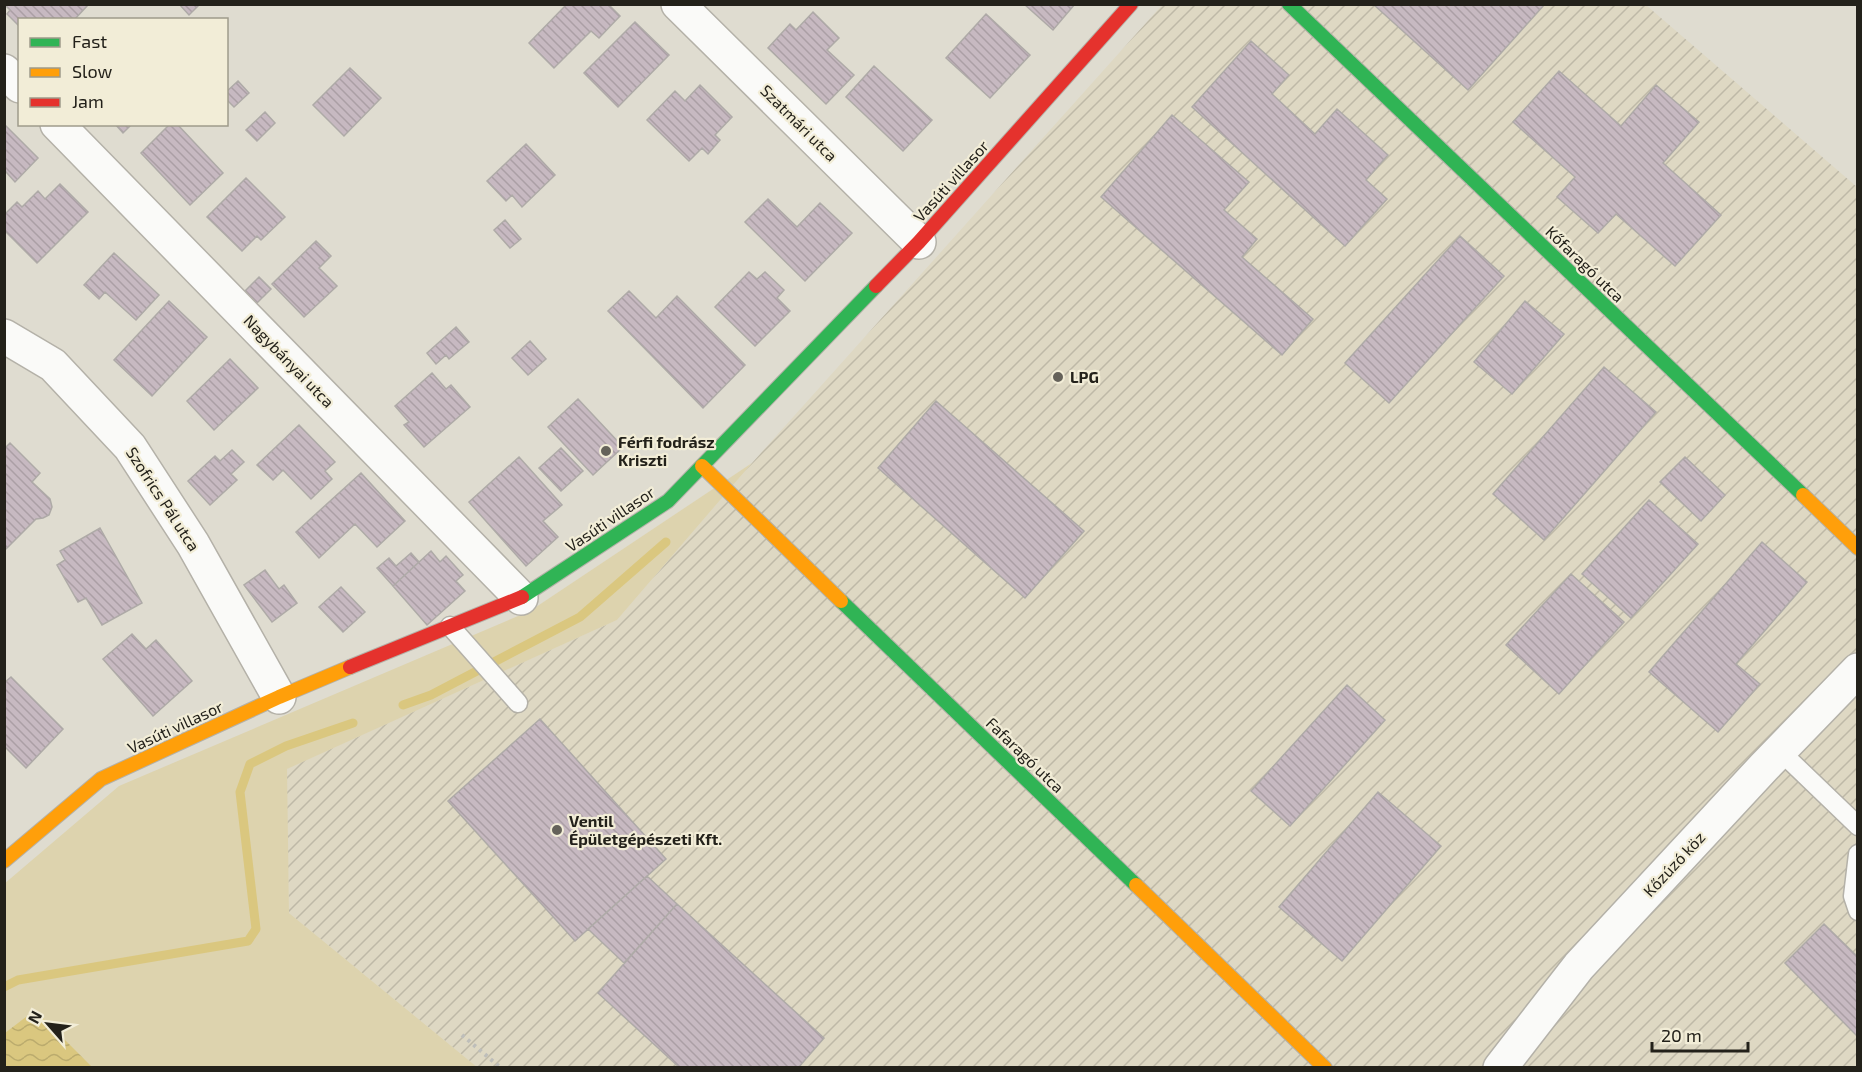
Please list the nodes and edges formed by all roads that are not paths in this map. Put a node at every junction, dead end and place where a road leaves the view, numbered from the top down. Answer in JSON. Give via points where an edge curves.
{"nodes":[{"id":1,"x":678,"y":4,"type":"edge"},
{"id":2,"x":1131,"y":4,"type":"edge"},
{"id":3,"x":1289,"y":4,"type":"edge"},
{"id":4,"x":4,"y":71,"type":"edge"},
{"id":5,"x":18,"y":84,"type":"edge"},
{"id":6,"x":59,"y":126,"type":"edge"},
{"id":7,"x":919,"y":242,"type":"junction"},
{"id":8,"x":4,"y":336,"type":"edge"},
{"id":9,"x":702,"y":466,"type":"junction"},
{"id":10,"x":1857,"y":548,"type":"edge"},
{"id":11,"x":521,"y":598,"type":"junction"},
{"id":12,"x":450,"y":626,"type":"junction"},
{"id":13,"x":1857,"y":670,"type":"edge"},
{"id":14,"x":279,"y":697,"type":"junction"},
{"id":15,"x":518,"y":703,"type":"dead end"},
{"id":16,"x":1780,"y":751,"type":"junction"},
{"id":17,"x":1857,"y":826,"type":"edge"},
{"id":18,"x":1857,"y":854,"type":"edge"},
{"id":19,"x":4,"y":861,"type":"edge"},
{"id":20,"x":1857,"y":911,"type":"edge"},
{"id":21,"x":1324,"y":1068,"type":"edge"},
{"id":22,"x":1500,"y":1068,"type":"edge"}],
"edges":[{"from":1,"to":7,"type":"street","name":"Szatmári utca"},
{"from":2,"to":7,"type":"street","name":"Vasúti villasor"},
{"from":3,"to":10,"type":"street","name":"Kőfaragó utca"},
{"from":4,"to":5,"type":"street"},
{"from":6,"to":11,"type":"street","name":"Nagybányai utca"},
{"from":7,"to":9,"type":"street","name":"Vasúti villasor"},
{"from":8,"to":14,"type":"street","name":"Szofrics Pál utca","via":[[53,365],[130,447],[193,544]]},
{"from":9,"to":11,"type":"street","name":"Vasúti villasor","via":[[668,501]]},
{"from":9,"to":21,"type":"street","name":"Fafaragó utca"},
{"from":11,"to":12,"type":"street","name":"Vasúti villasor"},
{"from":12,"to":14,"type":"street","name":"Vasúti villasor"},
{"from":12,"to":15,"type":"lane"},
{"from":13,"to":16,"type":"street","name":"Kőzúzó köz"},
{"from":14,"to":19,"type":"street","name":"Vasúti villasor","via":[[101,779]]},
{"from":16,"to":17,"type":"lane"},
{"from":16,"to":22,"type":"street","name":"Kőzúzó köz","via":[[1580,966]]},
{"from":18,"to":20,"type":"lane","via":[[1853,896]]}]}
